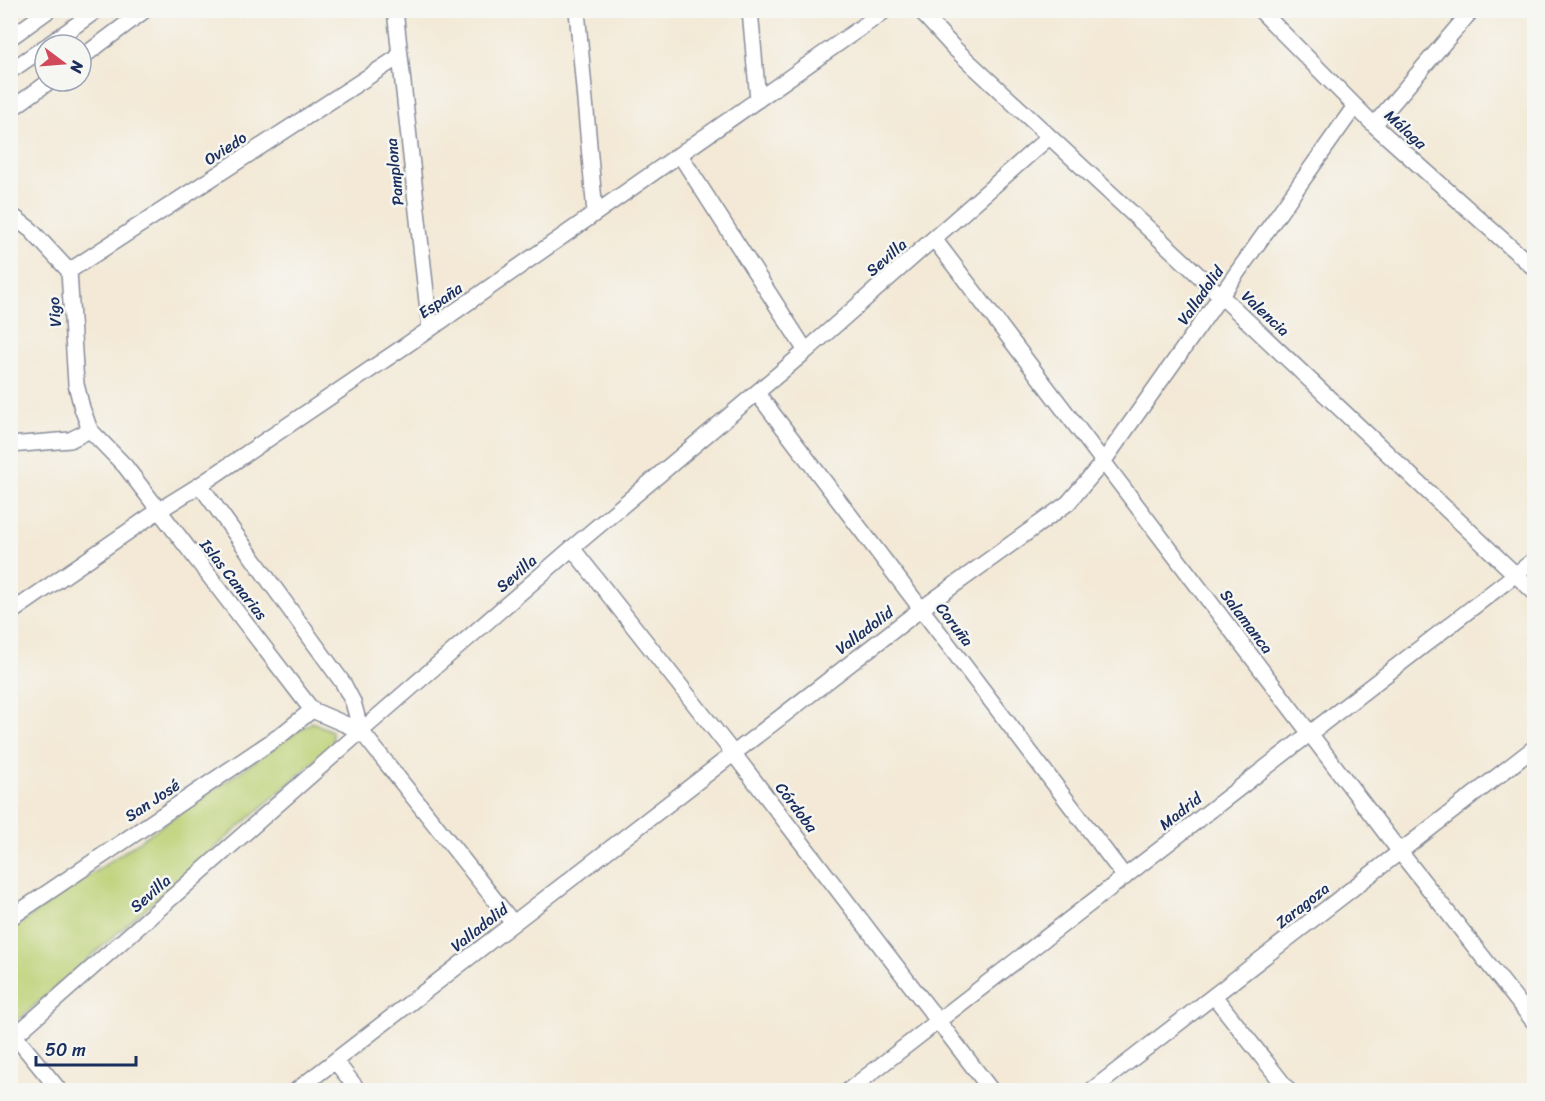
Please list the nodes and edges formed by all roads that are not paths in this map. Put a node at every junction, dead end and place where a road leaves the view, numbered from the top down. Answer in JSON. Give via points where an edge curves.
{"nodes":[{"id":1,"x":49,"y":10,"type":"edge"},
{"id":2,"x":97,"y":10,"type":"edge"},
{"id":3,"x":145,"y":10,"type":"edge"},
{"id":4,"x":395,"y":10,"type":"edge"},
{"id":5,"x":577,"y":10,"type":"edge"},
{"id":6,"x":750,"y":10,"type":"edge"},
{"id":7,"x":886,"y":10,"type":"edge"},
{"id":8,"x":1260,"y":10,"type":"edge"},
{"id":9,"x":1472,"y":10,"type":"edge"},
{"id":10,"x":927,"y":12,"type":"edge"},
{"id":11,"x":64,"y":33,"type":"edge"},
{"id":12,"x":10,"y":38,"type":"edge"},
{"id":13,"x":93,"y":49,"type":"edge"},
{"id":14,"x":33,"y":55,"type":"edge"},
{"id":15,"x":400,"y":56,"type":"junction"},
{"id":16,"x":10,"y":71,"type":"edge"},
{"id":17,"x":33,"y":93,"type":"edge"},
{"id":18,"x":758,"y":100,"type":"junction"},
{"id":19,"x":1355,"y":106,"type":"junction"},
{"id":20,"x":10,"y":110,"type":"edge"},
{"id":21,"x":1374,"y":125,"type":"junction"},
{"id":22,"x":1049,"y":137,"type":"junction"},
{"id":23,"x":680,"y":155,"type":"junction"},
{"id":24,"x":596,"y":213,"type":"junction"},
{"id":25,"x":10,"y":214,"type":"edge"},
{"id":26,"x":934,"y":239,"type":"junction"},
{"id":27,"x":1534,"y":265,"type":"edge"},
{"id":28,"x":69,"y":271,"type":"junction"},
{"id":29,"x":1221,"y":296,"type":"junction"},
{"id":30,"x":430,"y":329,"type":"junction"},
{"id":31,"x":806,"y":351,"type":"junction"},
{"id":32,"x":757,"y":393,"type":"junction"},
{"id":33,"x":90,"y":430,"type":"junction"},
{"id":34,"x":10,"y":445,"type":"edge"},
{"id":35,"x":1103,"y":462,"type":"junction"},
{"id":36,"x":200,"y":485,"type":"junction"},
{"id":37,"x":159,"y":510,"type":"junction"},
{"id":38,"x":572,"y":548,"type":"junction"},
{"id":39,"x":1534,"y":560,"type":"edge"},
{"id":40,"x":1516,"y":574,"type":"junction"},
{"id":41,"x":1534,"y":592,"type":"edge"},
{"id":42,"x":921,"y":609,"type":"junction"},
{"id":43,"x":10,"y":613,"type":"edge"},
{"id":44,"x":312,"y":710,"type":"junction"},
{"id":45,"x":362,"y":731,"type":"junction"},
{"id":46,"x":1310,"y":734,"type":"junction"},
{"id":47,"x":1534,"y":748,"type":"edge"},
{"id":48,"x":733,"y":753,"type":"junction"},
{"id":49,"x":1400,"y":852,"type":"junction"},
{"id":50,"x":1125,"y":877,"type":"junction"},
{"id":51,"x":10,"y":918,"type":"edge"},
{"id":52,"x":513,"y":923,"type":"junction"},
{"id":53,"x":1214,"y":996,"type":"junction"},
{"id":54,"x":938,"y":1021,"type":"junction"},
{"id":55,"x":1534,"y":1022,"type":"edge"},
{"id":56,"x":12,"y":1035,"type":"edge"},
{"id":57,"x":336,"y":1062,"type":"junction"},
{"id":58,"x":59,"y":1090,"type":"edge"},
{"id":59,"x":297,"y":1090,"type":"edge"},
{"id":60,"x":358,"y":1090,"type":"edge"},
{"id":61,"x":849,"y":1090,"type":"edge"},
{"id":62,"x":991,"y":1090,"type":"edge"},
{"id":63,"x":1092,"y":1090,"type":"edge"},
{"id":64,"x":1288,"y":1090,"type":"edge"}],
"edges":[{"from":1,"to":12,"type":"street"},
{"from":2,"to":11,"type":"street"},
{"from":3,"to":13,"type":"street"},
{"from":4,"to":15,"type":"street","name":"Pamplona"},
{"from":5,"to":24,"type":"street"},
{"from":6,"to":18,"type":"street"},
{"from":7,"to":18,"type":"street","name":"España"},
{"from":8,"to":19,"type":"street","name":"Málaga"},
{"from":9,"to":21,"type":"street"},
{"from":10,"to":22,"type":"street","name":"Valencia","via":[[954,48]]},
{"from":14,"to":16,"type":"street"},
{"from":15,"to":28,"type":"street","name":"Oviedo"},
{"from":15,"to":30,"type":"street","name":"Pamplona"},
{"from":17,"to":20,"type":"street"},
{"from":18,"to":23,"type":"street","name":"España"},
{"from":19,"to":21,"type":"street","name":"Málaga"},
{"from":19,"to":29,"type":"street","name":"Valladolid"},
{"from":21,"to":27,"type":"street","name":"Málaga"},
{"from":22,"to":26,"type":"street","name":"Sevilla"},
{"from":22,"to":29,"type":"street","name":"Valencia"},
{"from":23,"to":24,"type":"street","name":"España"},
{"from":23,"to":31,"type":"street"},
{"from":24,"to":30,"type":"street","name":"España"},
{"from":25,"to":28,"type":"street","via":[[31,230]]},
{"from":26,"to":31,"type":"street","name":"Sevilla"},
{"from":26,"to":35,"type":"street","name":"Salamanca"},
{"from":28,"to":33,"type":"street","name":"Vigo","via":[[76,384]]},
{"from":29,"to":35,"type":"street","name":"Valladolid"},
{"from":29,"to":40,"type":"street","name":"Valencia"},
{"from":30,"to":36,"type":"street","name":"España"},
{"from":31,"to":32,"type":"street","name":"Sevilla"},
{"from":32,"to":38,"type":"street","name":"Sevilla"},
{"from":32,"to":42,"type":"street","name":"Coruña"},
{"from":33,"to":34,"type":"street","via":[[70,440]]},
{"from":33,"to":37,"type":"street","name":"Islas Canarias"},
{"from":35,"to":42,"type":"street","name":"Valladolid","via":[[1068,503]]},
{"from":35,"to":46,"type":"street","name":"Salamanca"},
{"from":36,"to":37,"type":"street","name":"España"},
{"from":36,"to":45,"type":"street","name":"Islas Canarias","via":[[343,683]]},
{"from":37,"to":43,"type":"street","name":"España"},
{"from":37,"to":44,"type":"street","name":"Islas Canarias"},
{"from":38,"to":45,"type":"street","name":"Sevilla"},
{"from":38,"to":48,"type":"street","name":"Córdoba"},
{"from":39,"to":40,"type":"street","name":"Madrid"},
{"from":40,"to":41,"type":"street","name":"Valencia"},
{"from":40,"to":46,"type":"street","name":"Madrid"},
{"from":42,"to":48,"type":"street","name":"Valladolid"},
{"from":42,"to":50,"type":"street","name":"Coruña"},
{"from":44,"to":45,"type":"street","name":"Islas Canarias"},
{"from":44,"to":51,"type":"street","name":"San José","via":[[281,735]]},
{"from":45,"to":52,"type":"street","name":"Islas Canarias"},
{"from":45,"to":56,"type":"street","name":"Sevilla"},
{"from":46,"to":49,"type":"street","name":"Salamanca"},
{"from":46,"to":50,"type":"street","name":"Madrid"},
{"from":47,"to":49,"type":"street","name":"Zaragoza"},
{"from":48,"to":52,"type":"street","name":"Valladolid"},
{"from":48,"to":54,"type":"street","name":"Córdoba"},
{"from":49,"to":53,"type":"street","name":"Zaragoza"},
{"from":49,"to":55,"type":"street","name":"Salamanca"},
{"from":50,"to":54,"type":"street","name":"Madrid"},
{"from":52,"to":57,"type":"street","name":"Valladolid"},
{"from":53,"to":63,"type":"street","name":"Zaragoza"},
{"from":53,"to":64,"type":"street"},
{"from":54,"to":61,"type":"street","name":"Madrid"},
{"from":54,"to":62,"type":"street","name":"Córdoba"},
{"from":56,"to":58,"type":"street"},
{"from":57,"to":59,"type":"street","name":"Valladolid"},
{"from":57,"to":60,"type":"street"}]}
